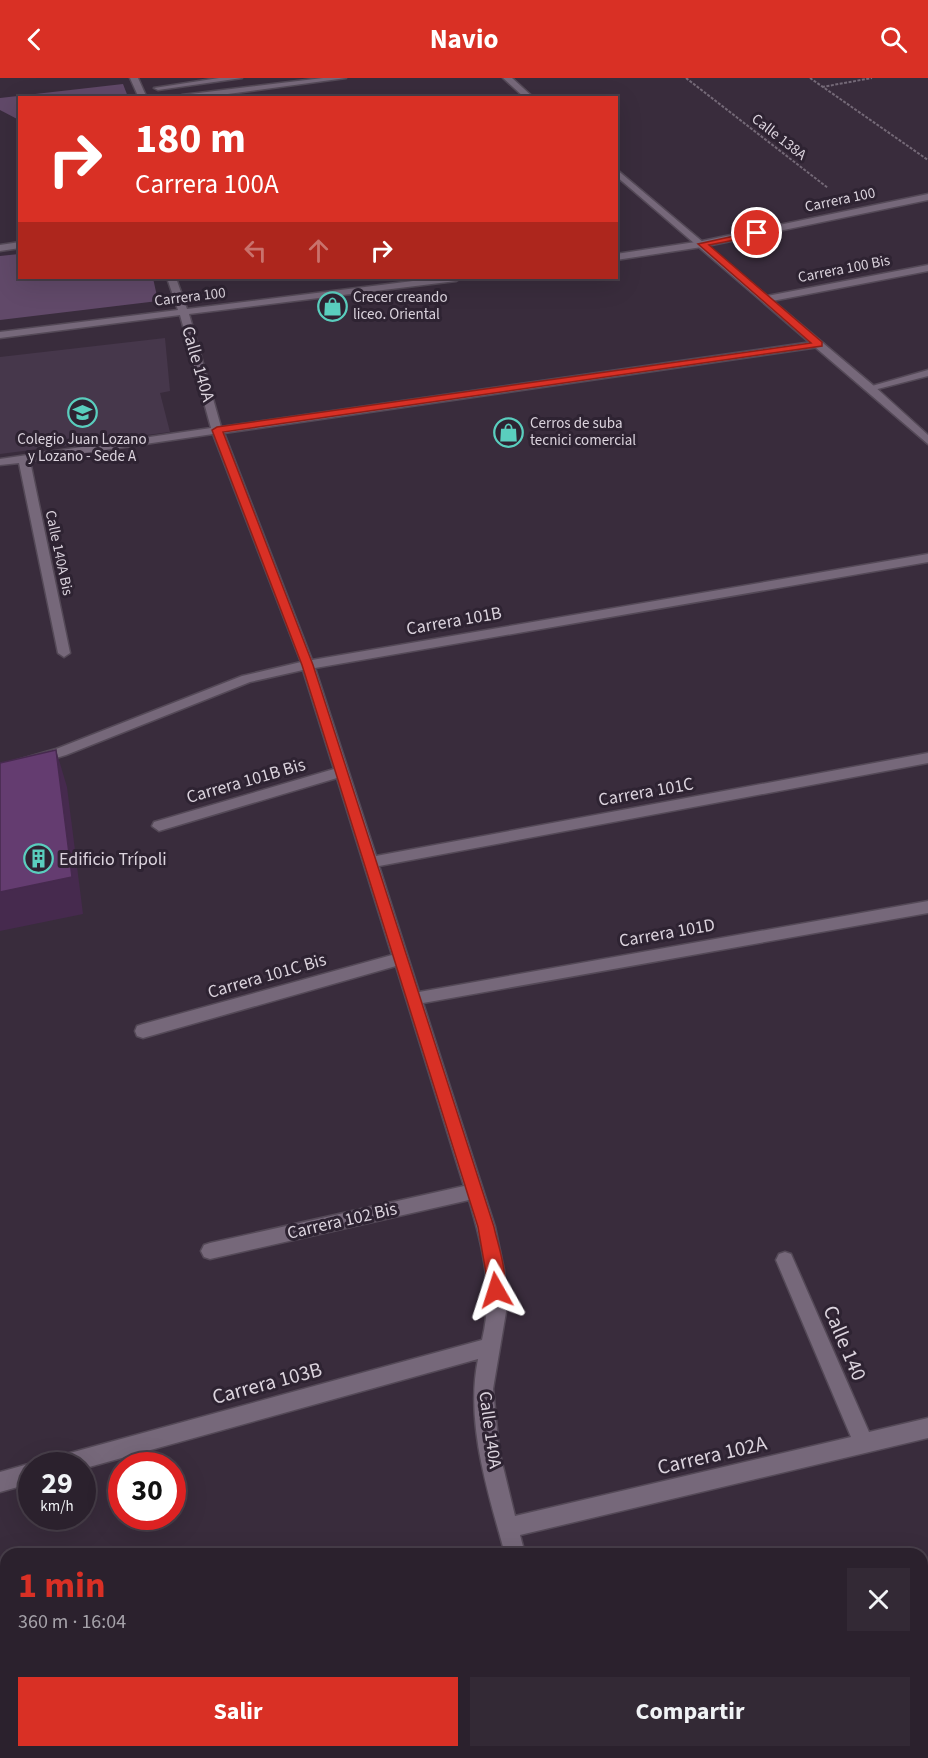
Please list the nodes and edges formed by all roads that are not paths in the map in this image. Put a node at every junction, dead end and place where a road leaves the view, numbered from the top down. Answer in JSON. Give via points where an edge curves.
{"nodes":[{"id":1,"x":134,"y":78,"type":"edge"},
{"id":2,"x":238,"y":78,"type":"edge"},
{"id":3,"x":342,"y":78,"type":"edge"},
{"id":4,"x":507,"y":78,"type":"edge"},
{"id":5,"x":141,"y":94,"type":"edge"},
{"id":6,"x":190,"y":96,"type":"edge"},
{"id":7,"x":528,"y":96,"type":"edge"},
{"id":8,"x":618,"y":173,"type":"edge"},
{"id":9,"x":928,"y":197,"type":"edge"},
{"id":10,"x":18,"y":244,"type":"edge"},
{"id":11,"x":702,"y":244,"type":"junction"},
{"id":12,"x":0,"y":248,"type":"edge"},
{"id":13,"x":618,"y":256,"type":"edge"},
{"id":14,"x":928,"y":268,"type":"edge"},
{"id":15,"x":171,"y":279,"type":"edge"},
{"id":16,"x":448,"y":279,"type":"edge"},
{"id":17,"x":766,"y":299,"type":"junction"},
{"id":18,"x":184,"y":313,"type":"junction"},
{"id":19,"x":0,"y":335,"type":"edge"},
{"id":20,"x":819,"y":344,"type":"junction"},
{"id":21,"x":928,"y":373,"type":"edge"},
{"id":22,"x":870,"y":388,"type":"junction"},
{"id":23,"x":217,"y":430,"type":"junction"},
{"id":24,"x":928,"y":441,"type":"edge"},
{"id":25,"x":24,"y":459,"type":"junction"},
{"id":26,"x":0,"y":462,"type":"edge"},
{"id":27,"x":928,"y":558,"type":"edge"},
{"id":28,"x":64,"y":653,"type":"dead end"},
{"id":29,"x":308,"y":665,"type":"junction"},
{"id":30,"x":928,"y":759,"type":"edge"},
{"id":31,"x":0,"y":770,"type":"edge"},
{"id":32,"x":342,"y":772,"type":"junction"},
{"id":33,"x":159,"y":826,"type":"dead end"},
{"id":34,"x":370,"y":861,"type":"junction"},
{"id":35,"x":928,"y":907,"type":"edge"},
{"id":36,"x":401,"y":959,"type":"junction"},
{"id":37,"x":413,"y":999,"type":"junction"},
{"id":38,"x":143,"y":1031,"type":"dead end"},
{"id":39,"x":475,"y":1191,"type":"junction"},
{"id":40,"x":210,"y":1251,"type":"dead end"},
{"id":41,"x":785,"y":1260,"type":"dead end"},
{"id":42,"x":488,"y":1347,"type":"junction"},
{"id":43,"x":928,"y":1428,"type":"edge"},
{"id":44,"x":864,"y":1443,"type":"junction"},
{"id":45,"x":96,"y":1456,"type":"edge"},
{"id":46,"x":18,"y":1477,"type":"edge"},
{"id":47,"x":0,"y":1482,"type":"edge"},
{"id":48,"x":508,"y":1528,"type":"junction"},
{"id":49,"x":513,"y":1548,"type":"edge"}],
"edges":[{"from":1,"to":5,"type":"street"},
{"from":2,"to":5,"type":"street","via":[[158,88]]},
{"from":3,"to":6,"type":"street"},
{"from":4,"to":7,"type":"street"},
{"from":8,"to":11,"type":"street"},
{"from":9,"to":11,"type":"street","name":"Carrera 100"},
{"from":10,"to":12,"type":"street"},
{"from":11,"to":13,"type":"street","name":"Carrera 100"},
{"from":11,"to":17,"type":"street"},
{"from":14,"to":17,"type":"street","name":"Carrera 100 Bis"},
{"from":15,"to":18,"type":"street","name":"Calle 140A"},
{"from":16,"to":18,"type":"street","name":"Carrera 100"},
{"from":17,"to":20,"type":"street"},
{"from":18,"to":19,"type":"street","name":"Carrera 100"},
{"from":18,"to":23,"type":"street","name":"Calle 140A"},
{"from":20,"to":22,"type":"street"},
{"from":20,"to":23,"type":"street"},
{"from":21,"to":22,"type":"street"},
{"from":22,"to":24,"type":"street"},
{"from":23,"to":25,"type":"street"},
{"from":23,"to":29,"type":"street","name":"Calle 140A"},
{"from":25,"to":26,"type":"street"},
{"from":25,"to":28,"type":"street","name":"Calle 140A Bis"},
{"from":27,"to":29,"type":"street","name":"Carrera 101B"},
{"from":29,"to":31,"type":"street","name":"Carrera 101B","via":[[247,679],[60,752]]},
{"from":29,"to":32,"type":"street","name":"Calle 140A"},
{"from":30,"to":34,"type":"street","name":"Carrera 101C"},
{"from":32,"to":33,"type":"street","name":"Carrera 101B Bis"},
{"from":32,"to":34,"type":"street","name":"Calle 140A"},
{"from":34,"to":36,"type":"street","name":"Calle 140A"},
{"from":35,"to":37,"type":"street","name":"Carrera 101D"},
{"from":36,"to":37,"type":"street","name":"Calle 140A"},
{"from":36,"to":38,"type":"street","name":"Carrera 101C Bis"},
{"from":37,"to":39,"type":"street","name":"Calle 140A"},
{"from":39,"to":40,"type":"street","name":"Carrera 102 Bis"},
{"from":39,"to":42,"type":"street","name":"Calle 140A","via":[[495,1269],[497,1312]]},
{"from":41,"to":44,"type":"street","name":"Calle 140"},
{"from":42,"to":45,"type":"street","name":"Carrera 103B"},
{"from":42,"to":48,"type":"street","name":"Calle 140A","via":[[483,1388],[487,1431]]},
{"from":43,"to":44,"type":"street","name":"Carrera 102A"},
{"from":44,"to":48,"type":"street","name":"Carrera 102A"},
{"from":46,"to":47,"type":"street"},
{"from":48,"to":49,"type":"street","name":"Calle 140A"}]}
